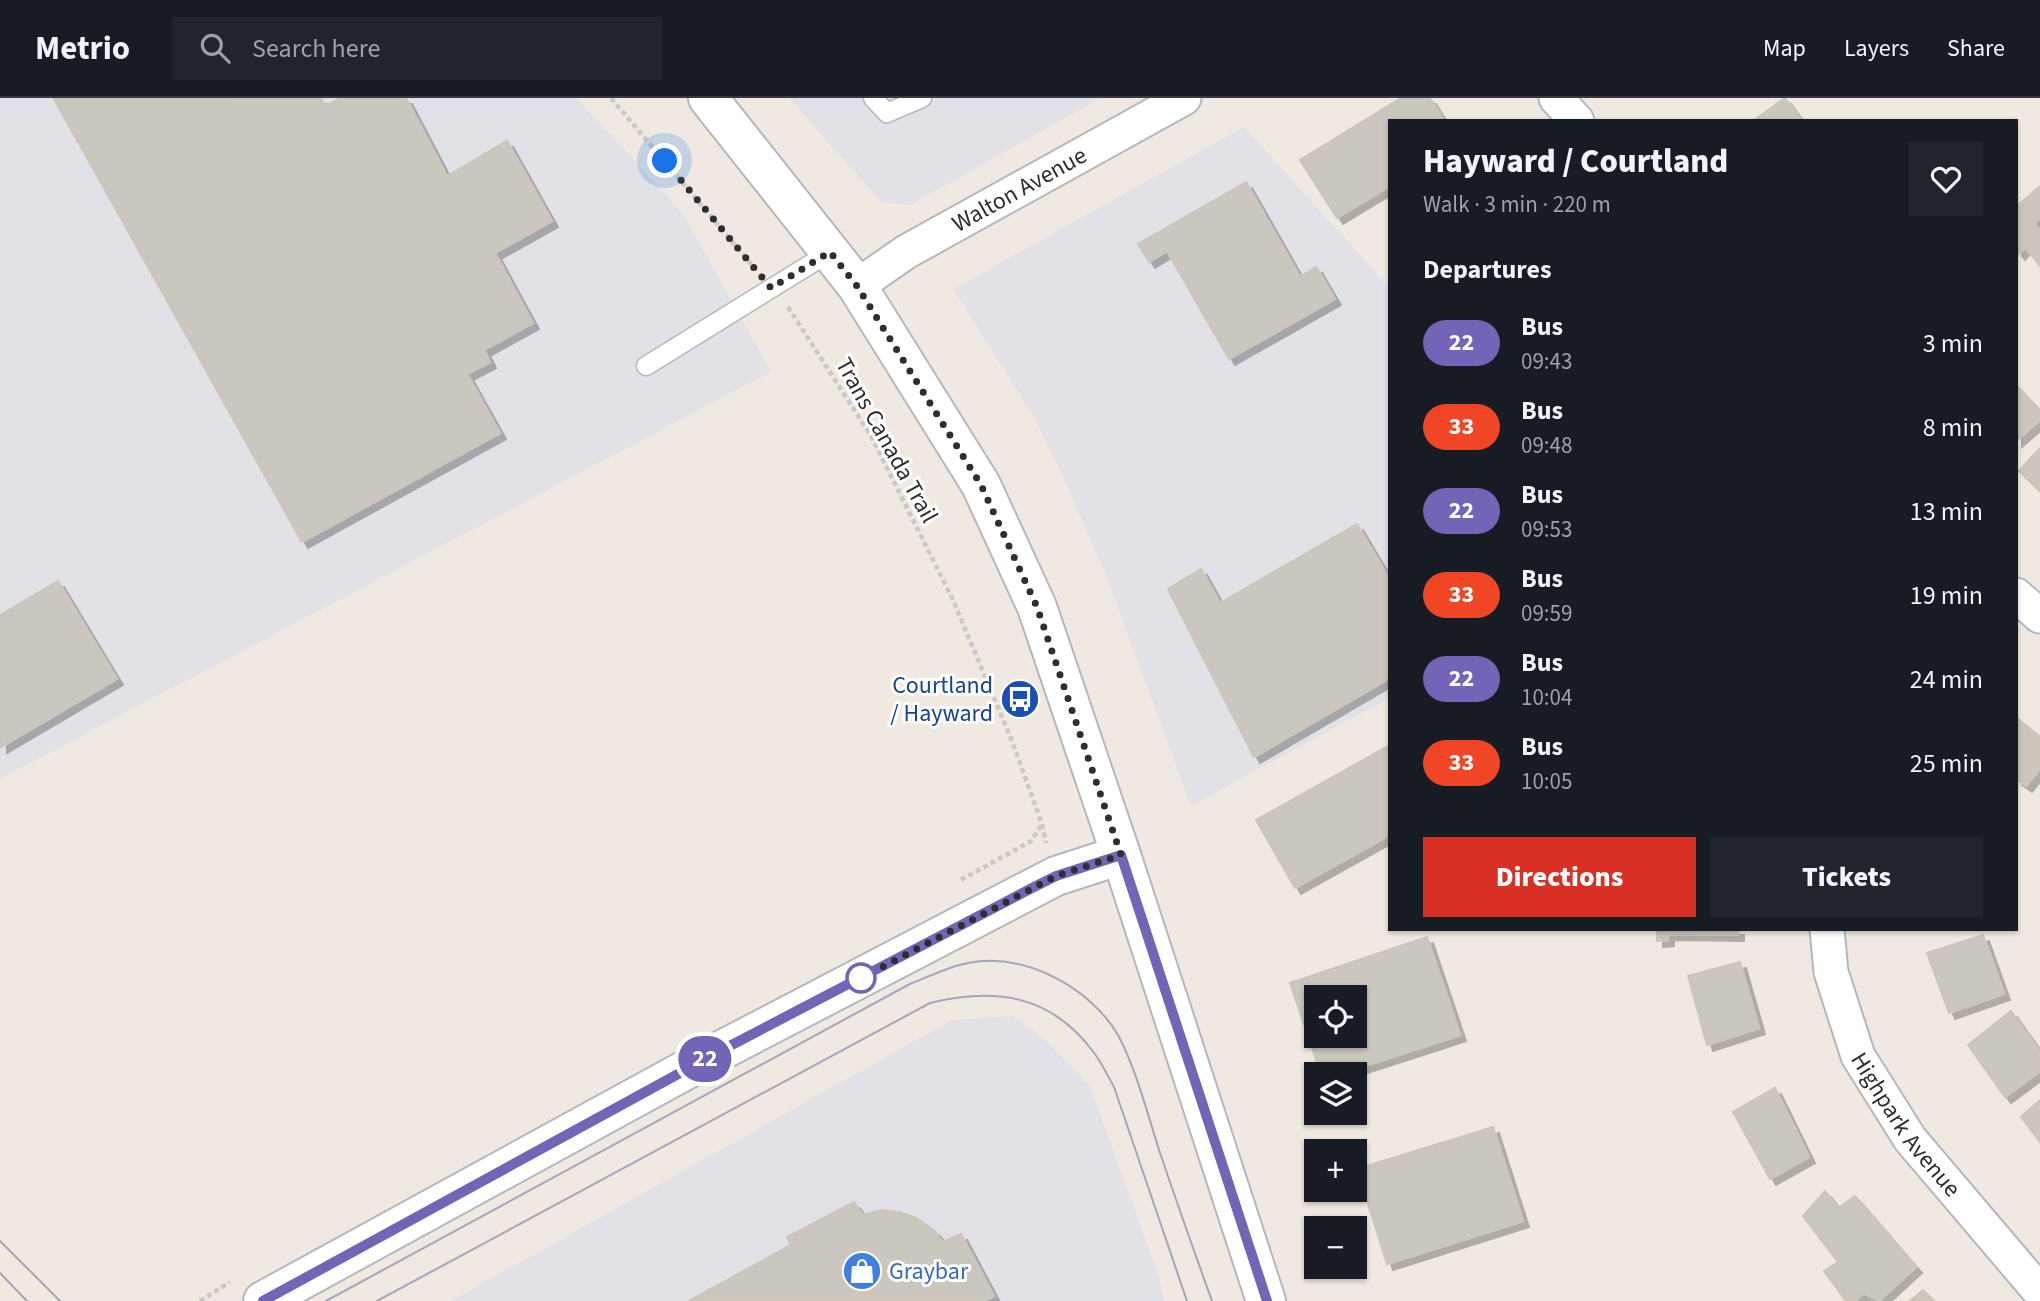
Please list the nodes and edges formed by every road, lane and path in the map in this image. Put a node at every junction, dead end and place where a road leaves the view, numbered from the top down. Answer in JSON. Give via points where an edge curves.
{"nodes":[{"id":1,"x":611,"y":98,"type":"edge"},
{"id":2,"x":708,"y":98,"type":"edge"},
{"id":3,"x":873,"y":98,"type":"edge"},
{"id":4,"x":922,"y":98,"type":"edge"},
{"id":5,"x":1184,"y":98,"type":"edge"},
{"id":6,"x":1556,"y":98,"type":"edge"},
{"id":7,"x":1575,"y":119,"type":"edge"},
{"id":8,"x":830,"y":252,"type":"junction"},
{"id":9,"x":857,"y":286,"type":"junction"},
{"id":10,"x":771,"y":288,"type":"junction"},
{"id":11,"x":646,"y":366,"type":"dead end"},
{"id":12,"x":2018,"y":597,"type":"edge"},
{"id":13,"x":2040,"y":616,"type":"edge"},
{"id":14,"x":1047,"y":848,"type":"dead end"},
{"id":15,"x":1121,"y":855,"type":"junction"},
{"id":16,"x":1827,"y":931,"type":"edge"},
{"id":17,"x":2040,"y":1292,"type":"edge"},
{"id":18,"x":263,"y":1301,"type":"edge"},
{"id":19,"x":1266,"y":1301,"type":"edge"}],
"edges":[{"from":1,"to":10,"type":"path","name":"Trans Canada Trail"},
{"from":2,"to":8,"type":"main road"},
{"from":3,"to":4,"type":"lane","via":[[887,113]]},
{"from":5,"to":9,"type":"street","name":"Walton Avenue","via":[[914,247]]},
{"from":6,"to":7,"type":"street"},
{"from":8,"to":9,"type":"main road"},
{"from":8,"to":10,"type":"lane"},
{"from":9,"to":15,"type":"main road","via":[[981,485],[1037,607]]},
{"from":10,"to":11,"type":"lane"},
{"from":10,"to":14,"type":"path","name":"Trans Canada Trail","via":[[795,316],[871,436],[953,600],[1012,741]]},
{"from":12,"to":13,"type":"street"},
{"from":15,"to":18,"type":"main road","via":[[1056,876],[722,1050]]},
{"from":15,"to":19,"type":"main road"},
{"from":16,"to":17,"type":"street","name":"Highpark Avenue","via":[[1831,972],[1858,1056],[1910,1139]]}]}
